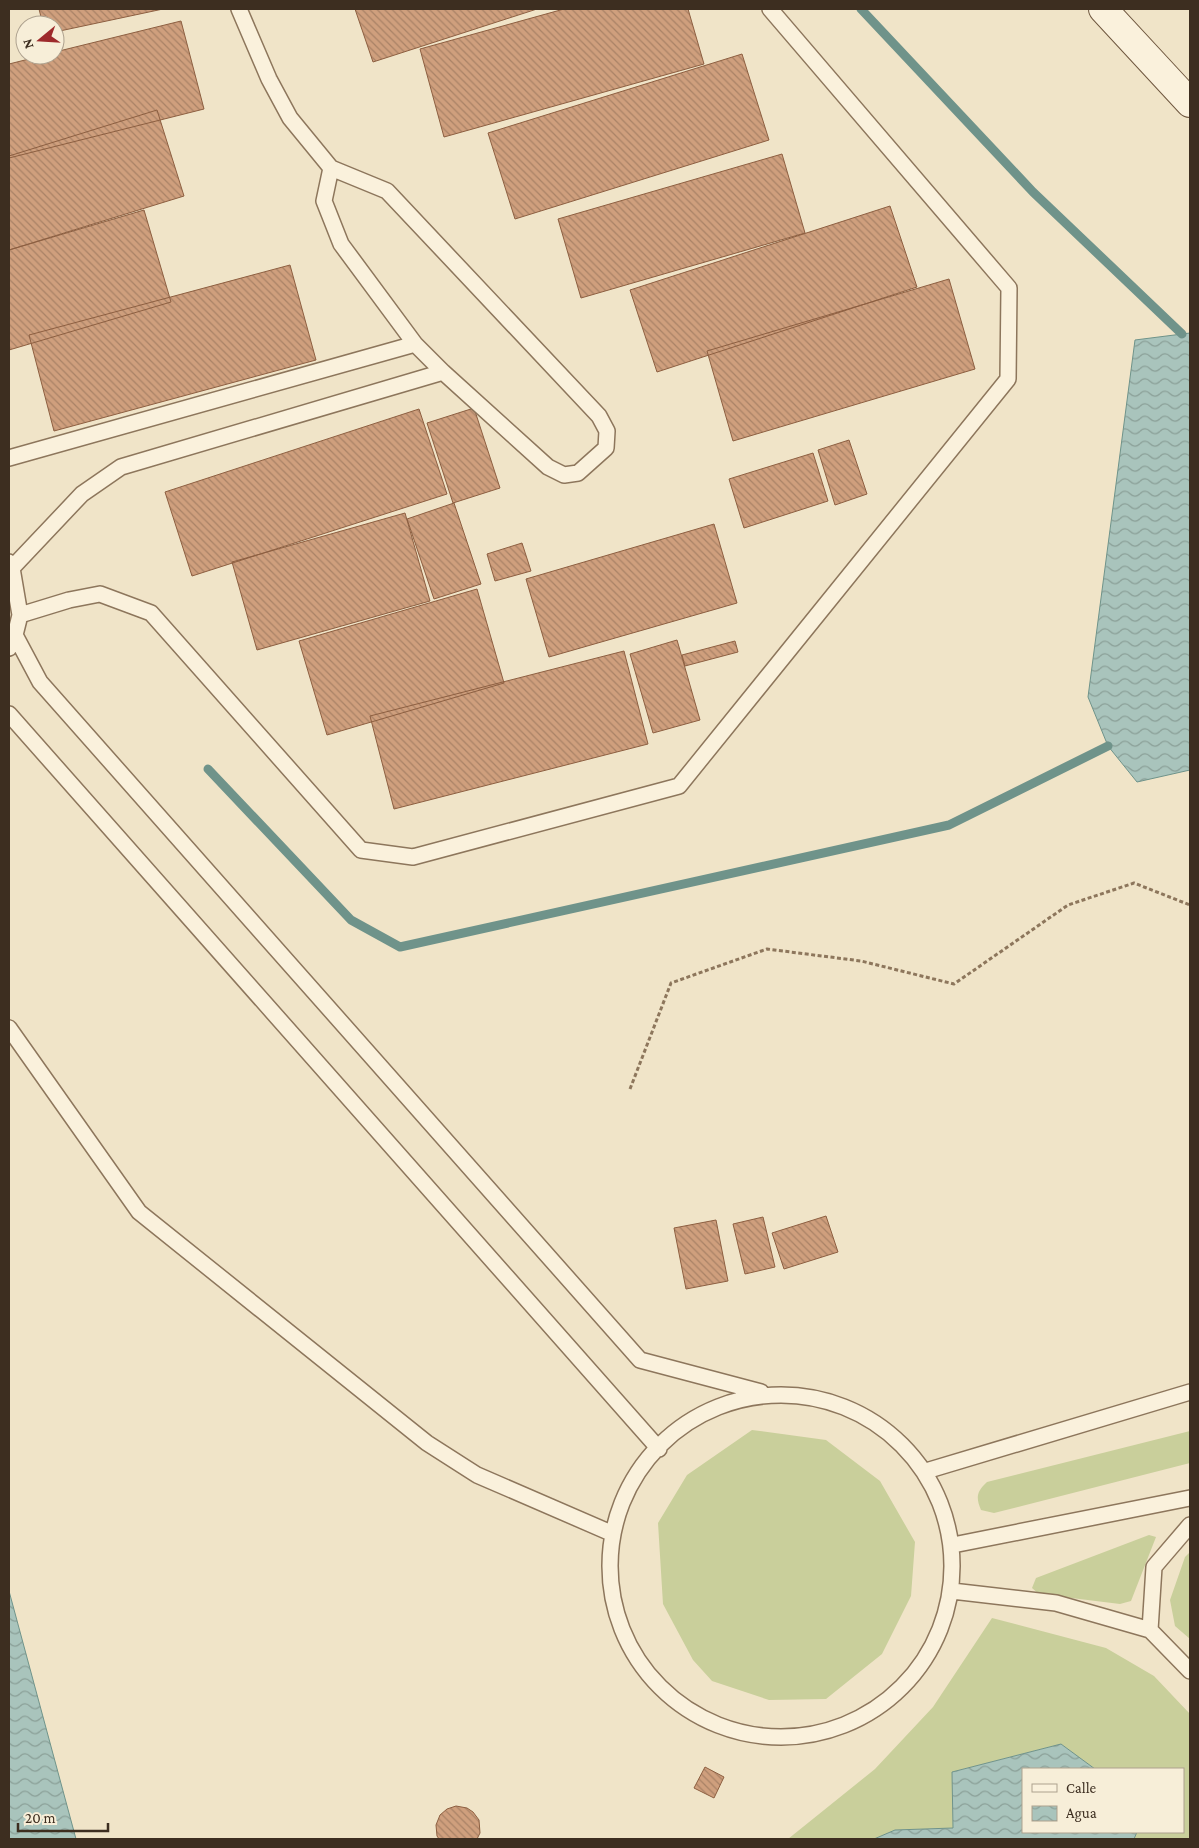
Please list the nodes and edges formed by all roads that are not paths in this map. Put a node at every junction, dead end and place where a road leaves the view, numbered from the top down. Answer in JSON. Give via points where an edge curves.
{"nodes":[{"id":1,"x":239,"y":9,"type":"edge"},
{"id":2,"x":770,"y":9,"type":"edge"},
{"id":3,"x":1103,"y":9,"type":"edge"},
{"id":4,"x":1190,"y":103,"type":"edge"},
{"id":5,"x":331,"y":168,"type":"junction"},
{"id":6,"x":415,"y":344,"type":"junction"},
{"id":7,"x":443,"y":372,"type":"junction"},
{"id":8,"x":9,"y":458,"type":"edge"},
{"id":9,"x":11,"y":565,"type":"edge"},
{"id":10,"x":20,"y":615,"type":"junction"},
{"id":11,"x":12,"y":642,"type":"edge"},
{"id":12,"x":9,"y":714,"type":"edge"},
{"id":13,"x":9,"y":1028,"type":"edge"},
{"id":14,"x":761,"y":1392,"type":"junction"},
{"id":15,"x":1190,"y":1392,"type":"edge"},
{"id":16,"x":659,"y":1449,"type":"junction"},
{"id":17,"x":926,"y":1471,"type":"junction"},
{"id":18,"x":1190,"y":1498,"type":"edge"},
{"id":19,"x":1190,"y":1525,"type":"edge"},
{"id":20,"x":611,"y":1534,"type":"junction"},
{"id":21,"x":953,"y":1545,"type":"junction"},
{"id":22,"x":952,"y":1591,"type":"junction"},
{"id":23,"x":1150,"y":1630,"type":"junction"},
{"id":24,"x":1190,"y":1671,"type":"edge"}],
"edges":[{"from":1,"to":5,"type":"lane","via":[[290,118]]},
{"from":2,"to":10,"type":"lane","via":[[1009,288],[1008,379],[679,786],[413,857],[361,850],[151,613],[100,594]]},
{"from":3,"to":4,"type":"street"},
{"from":5,"to":6,"type":"lane","via":[[324,201],[341,244]]},
{"from":5,"to":7,"type":"lane","via":[[387,191],[598,416],[607,431],[606,448],[578,473],[564,475],[548,467]]},
{"from":6,"to":7,"type":"lane"},
{"from":6,"to":8,"type":"lane"},
{"from":7,"to":9,"type":"lane","via":[[122,467],[82,494]]},
{"from":9,"to":10,"type":"lane"},
{"from":10,"to":11,"type":"lane"},
{"from":11,"to":14,"type":"lane","via":[[40,682],[640,1360]]},
{"from":12,"to":16,"type":"lane"},
{"from":13,"to":20,"type":"lane","via":[[139,1212],[426,1443],[477,1475]]},
{"from":14,"to":16,"type":"lane","via":[[682,1422]]},
{"from":14,"to":17,"type":"lane","via":[[824,1397],[882,1425]]},
{"from":15,"to":17,"type":"lane"},
{"from":16,"to":20,"type":"lane","via":[[627,1485]]},
{"from":17,"to":21,"type":"lane"},
{"from":18,"to":21,"type":"lane"},
{"from":19,"to":23,"type":"lane","via":[[1154,1567]]},
{"from":20,"to":22,"type":"lane","via":[[608,1562],[617,1620],[644,1671],[686,1710],[739,1734],[796,1738],[852,1724],[900,1692],[934,1646]]},
{"from":21,"to":22,"type":"lane"},
{"from":22,"to":23,"type":"lane","via":[[1056,1603]]},
{"from":23,"to":24,"type":"lane"}]}
